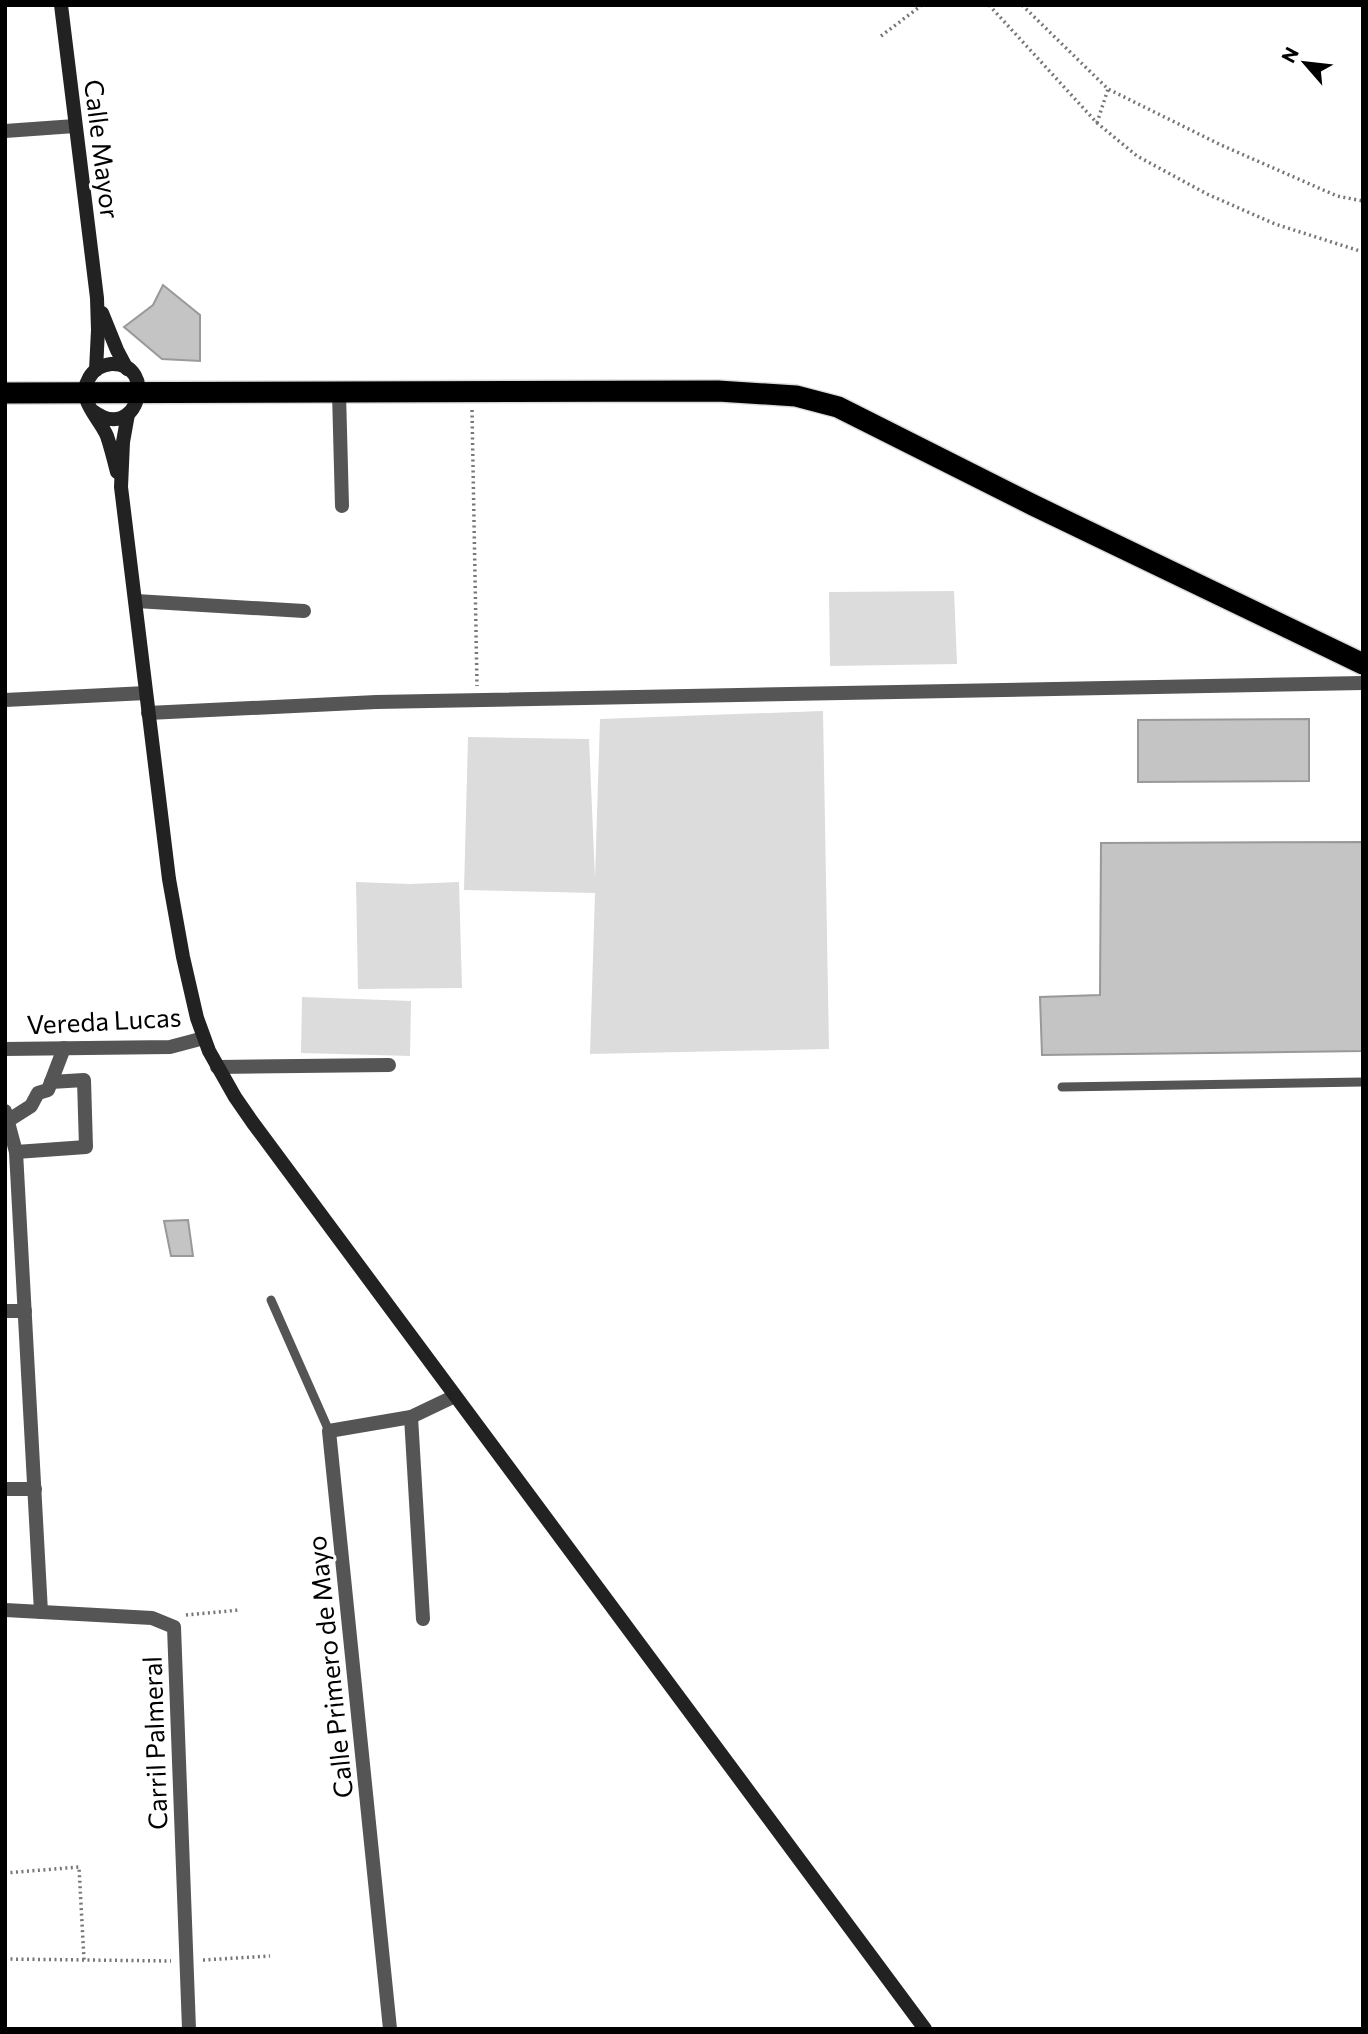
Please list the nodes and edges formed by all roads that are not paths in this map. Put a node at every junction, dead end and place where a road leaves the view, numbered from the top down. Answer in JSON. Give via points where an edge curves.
{"nodes":[{"id":1,"x":61,"y":5,"type":"edge"},
{"id":2,"x":75,"y":126,"type":"junction"},
{"id":3,"x":5,"y":131,"type":"edge"},
{"id":4,"x":97,"y":298,"type":"junction"},
{"id":5,"x":127,"y":369,"type":"junction"},
{"id":6,"x":96,"y":370,"type":"junction"},
{"id":7,"x":5,"y":393,"type":"edge"},
{"id":8,"x":139,"y":393,"type":"junction"},
{"id":9,"x":340,"y":393,"type":"junction"},
{"id":10,"x":89,"y":402,"type":"junction"},
{"id":11,"x":128,"y":414,"type":"junction"},
{"id":12,"x":121,"y":487,"type":"junction"},
{"id":13,"x":342,"y":506,"type":"dead end"},
{"id":14,"x":136,"y":601,"type":"junction"},
{"id":15,"x":304,"y":611,"type":"dead end"},
{"id":16,"x":1363,"y":664,"type":"edge"},
{"id":17,"x":1363,"y":683,"type":"edge"},
{"id":18,"x":146,"y":693,"type":"junction"},
{"id":19,"x":5,"y":700,"type":"edge"},
{"id":20,"x":148,"y":713,"type":"junction"},
{"id":21,"x":204,"y":1038,"type":"junction"},
{"id":22,"x":64,"y":1048,"type":"junction"},
{"id":23,"x":5,"y":1049,"type":"edge"},
{"id":24,"x":389,"y":1065,"type":"dead end"},
{"id":25,"x":217,"y":1067,"type":"junction"},
{"id":26,"x":51,"y":1082,"type":"junction"},
{"id":27,"x":1363,"y":1082,"type":"edge"},
{"id":28,"x":1062,"y":1087,"type":"dead end"},
{"id":29,"x":7,"y":1115,"type":"edge"},
{"id":30,"x":16,"y":1152,"type":"junction"},
{"id":31,"x":271,"y":1300,"type":"dead end"},
{"id":32,"x":5,"y":1311,"type":"edge"},
{"id":33,"x":25,"y":1311,"type":"junction"},
{"id":34,"x":455,"y":1396,"type":"junction"},
{"id":35,"x":411,"y":1417,"type":"junction"},
{"id":36,"x":329,"y":1431,"type":"junction"},
{"id":37,"x":5,"y":1489,"type":"edge"},
{"id":38,"x":35,"y":1489,"type":"junction"},
{"id":39,"x":5,"y":1610,"type":"edge"},
{"id":40,"x":41,"y":1612,"type":"junction"},
{"id":41,"x":423,"y":1619,"type":"dead end"},
{"id":42,"x":189,"y":2029,"type":"edge"},
{"id":43,"x":390,"y":2029,"type":"edge"},
{"id":44,"x":925,"y":2029,"type":"edge"}],
"edges":[{"from":1,"to":2,"type":"main road","name":"Calle Mayor"},
{"from":2,"to":3,"type":"street"},
{"from":2,"to":4,"type":"main road","name":"Calle Mayor"},
{"from":4,"to":5,"type":"main road","name":"Calle Mayor"},
{"from":4,"to":6,"type":"main road","name":"Calle Mayor"},
{"from":5,"to":6,"type":"main road","via":[[111,364]]},
{"from":5,"to":8,"type":"main road","name":"Calle Mayor","via":[[134,375]]},
{"from":6,"to":10,"type":"main road","via":[[87,380]]},
{"from":7,"to":10,"type":"highway"},
{"from":8,"to":9,"type":"highway"},
{"from":8,"to":10,"type":"highway"},
{"from":8,"to":11,"type":"main road"},
{"from":9,"to":13,"type":"street"},
{"from":9,"to":16,"type":"highway","via":[[718,391],[796,396],[838,407]]},
{"from":10,"to":11,"type":"main road","via":[[106,419]]},
{"from":10,"to":12,"type":"main road","via":[[106,435]]},
{"from":11,"to":12,"type":"main road"},
{"from":12,"to":14,"type":"main road"},
{"from":14,"to":15,"type":"street"},
{"from":14,"to":18,"type":"main road"},
{"from":17,"to":20,"type":"street","via":[[376,702]]},
{"from":18,"to":19,"type":"street"},
{"from":18,"to":20,"type":"main road"},
{"from":20,"to":21,"type":"main road","via":[[169,879]]},
{"from":21,"to":22,"type":"street","name":"Vereda Lucas","via":[[170,1047]]},
{"from":21,"to":25,"type":"main road"},
{"from":22,"to":23,"type":"street","name":"Vereda Lucas"},
{"from":22,"to":26,"type":"street"},
{"from":24,"to":25,"type":"street"},
{"from":25,"to":34,"type":"main road","via":[[253,1123]]},
{"from":26,"to":29,"type":"street","via":[[31,1106]]},
{"from":26,"to":30,"type":"street","via":[[85,1080],[86,1147]]},
{"from":27,"to":28,"type":"lane"},
{"from":29,"to":30,"type":"street"},
{"from":30,"to":33,"type":"street"},
{"from":31,"to":36,"type":"lane"},
{"from":32,"to":33,"type":"street"},
{"from":33,"to":38,"type":"street"},
{"from":34,"to":35,"type":"street"},
{"from":34,"to":44,"type":"main road"},
{"from":35,"to":36,"type":"street"},
{"from":35,"to":41,"type":"street"},
{"from":36,"to":43,"type":"street","name":"Calle Primero de Mayo"},
{"from":37,"to":38,"type":"street"},
{"from":38,"to":40,"type":"street"},
{"from":39,"to":40,"type":"street","name":"Carril Palmeral"},
{"from":40,"to":42,"type":"street","name":"Carril Palmeral","via":[[152,1618],[174,1627]]}]}
